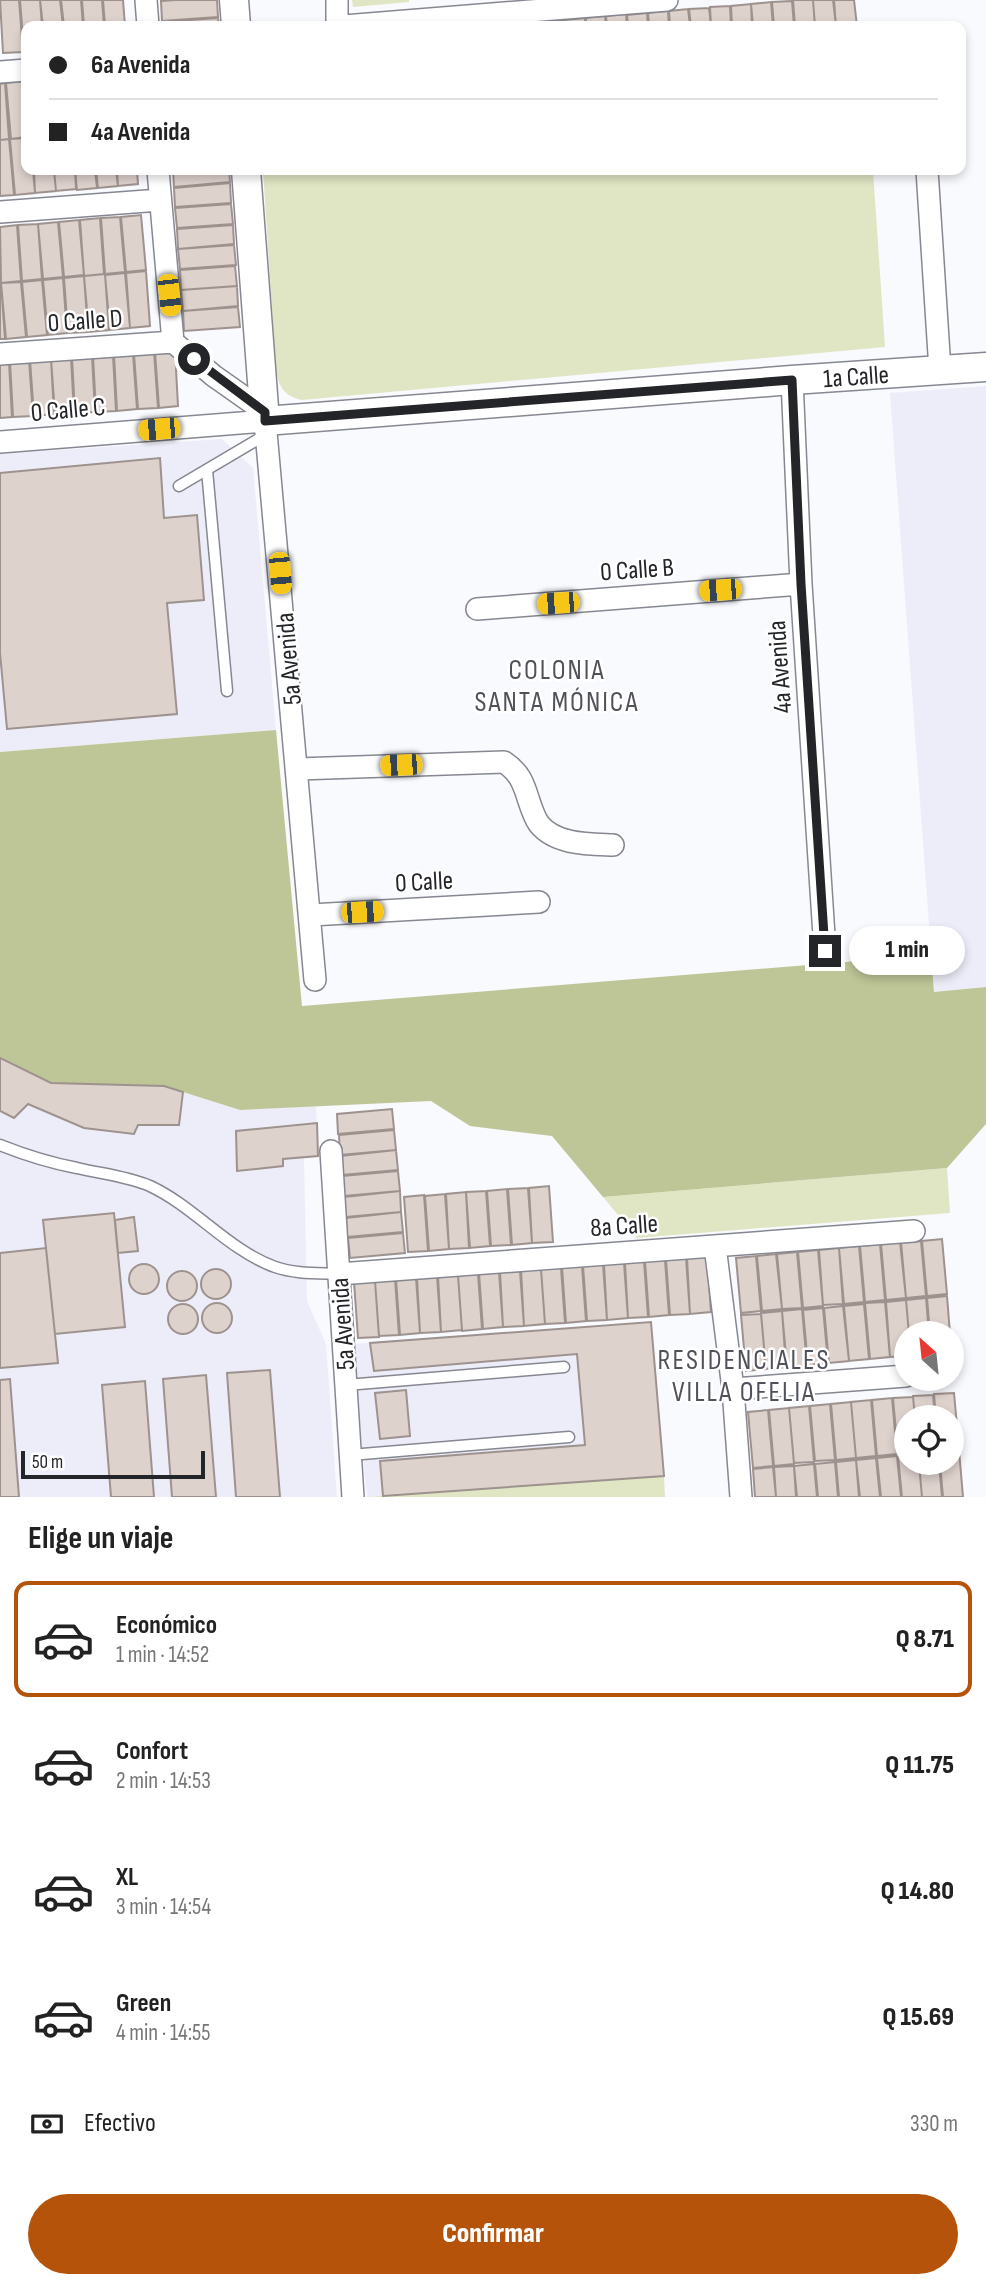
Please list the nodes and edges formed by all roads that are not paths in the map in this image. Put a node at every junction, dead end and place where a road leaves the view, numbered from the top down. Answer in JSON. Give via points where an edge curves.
{"nodes":[{"id":1,"x":146,"y":0,"type":"edge"},
{"id":2,"x":234,"y":0,"type":"edge"},
{"id":3,"x":337,"y":0,"type":"edge"},
{"id":4,"x":667,"y":0,"type":"edge"},
{"id":5,"x":148,"y":21,"type":"edge"},
{"id":6,"x":236,"y":21,"type":"edge"},
{"id":7,"x":338,"y":21,"type":"edge"},
{"id":8,"x":406,"y":21,"type":"edge"},
{"id":9,"x":21,"y":70,"type":"edge"},
{"id":10,"x":0,"y":72,"type":"edge"},
{"id":11,"x":158,"y":175,"type":"edge"},
{"id":12,"x":246,"y":175,"type":"edge"},
{"id":13,"x":927,"y":175,"type":"edge"},
{"id":14,"x":160,"y":200,"type":"junction"},
{"id":15,"x":0,"y":212,"type":"edge"},
{"id":16,"x":173,"y":342,"type":"junction"},
{"id":17,"x":0,"y":354,"type":"edge"},
{"id":18,"x":986,"y":367,"type":"edge"},
{"id":19,"x":940,"y":370,"type":"junction"},
{"id":20,"x":792,"y":380,"type":"junction"},
{"id":21,"x":266,"y":423,"type":"junction"},
{"id":22,"x":0,"y":442,"type":"edge"},
{"id":23,"x":207,"y":470,"type":"junction"},
{"id":24,"x":179,"y":486,"type":"dead end"},
{"id":25,"x":801,"y":584,"type":"junction"},
{"id":26,"x":477,"y":609,"type":"dead end"},
{"id":27,"x":226,"y":691,"type":"dead end"},
{"id":28,"x":298,"y":769,"type":"junction"},
{"id":29,"x":613,"y":845,"type":"dead end"},
{"id":30,"x":539,"y":902,"type":"dead end"},
{"id":31,"x":311,"y":915,"type":"junction"},
{"id":32,"x":825,"y":951,"type":"dead end"},
{"id":33,"x":316,"y":980,"type":"dead end"},
{"id":34,"x":0,"y":1145,"type":"edge"},
{"id":35,"x":331,"y":1151,"type":"dead end"},
{"id":36,"x":914,"y":1231,"type":"dead end"},
{"id":37,"x":715,"y":1246,"type":"junction"},
{"id":38,"x":339,"y":1274,"type":"junction"},
{"id":39,"x":564,"y":1367,"type":"dead end"},
{"id":40,"x":894,"y":1377,"type":"edge"},
{"id":41,"x":346,"y":1385,"type":"junction"},
{"id":42,"x":733,"y":1390,"type":"junction"},
{"id":43,"x":569,"y":1437,"type":"dead end"},
{"id":44,"x":350,"y":1455,"type":"junction"},
{"id":45,"x":353,"y":1497,"type":"edge"},
{"id":46,"x":741,"y":1497,"type":"edge"}],
"edges":[{"from":1,"to":5,"type":"street"},
{"from":2,"to":6,"type":"street"},
{"from":3,"to":7,"type":"street"},
{"from":4,"to":8,"type":"street"},
{"from":9,"to":10,"type":"street"},
{"from":11,"to":14,"type":"street"},
{"from":12,"to":21,"type":"street","name":"5a Avenida"},
{"from":13,"to":19,"type":"street"},
{"from":14,"to":15,"type":"street"},
{"from":14,"to":16,"type":"street"},
{"from":16,"to":17,"type":"street","name":"0 Calle D"},
{"from":16,"to":21,"type":"street"},
{"from":18,"to":19,"type":"street","name":"1a Calle"},
{"from":19,"to":20,"type":"street","name":"1a Calle"},
{"from":20,"to":21,"type":"street","name":"1a Calle"},
{"from":20,"to":25,"type":"street","name":"4a Avenida"},
{"from":21,"to":22,"type":"street","name":"0 Calle C"},
{"from":21,"to":23,"type":"lane"},
{"from":21,"to":28,"type":"street","name":"5a Avenida"},
{"from":23,"to":24,"type":"lane"},
{"from":23,"to":27,"type":"lane"},
{"from":25,"to":26,"type":"street","name":"0 Calle B"},
{"from":25,"to":32,"type":"street","name":"4a Avenida"},
{"from":28,"to":29,"type":"street","via":[[504,762],[516,770],[540,825],[551,834],[568,841]]},
{"from":28,"to":31,"type":"street","name":"5a Avenida"},
{"from":30,"to":31,"type":"street","name":"0 Calle"},
{"from":31,"to":33,"type":"street","name":"5a Avenida"},
{"from":34,"to":38,"type":"lane","via":[[150,1186],[254,1258],[276,1268]]},
{"from":35,"to":38,"type":"street","name":"5a Avenida"},
{"from":36,"to":37,"type":"street","name":"8a Calle"},
{"from":37,"to":38,"type":"street","name":"8a Calle"},
{"from":37,"to":42,"type":"street"},
{"from":38,"to":41,"type":"street","name":"5a Avenida"},
{"from":39,"to":41,"type":"lane"},
{"from":40,"to":42,"type":"street"},
{"from":41,"to":44,"type":"street","name":"5a Avenida"},
{"from":42,"to":46,"type":"street"},
{"from":43,"to":44,"type":"lane"},
{"from":44,"to":45,"type":"street","name":"5a Avenida"}]}
